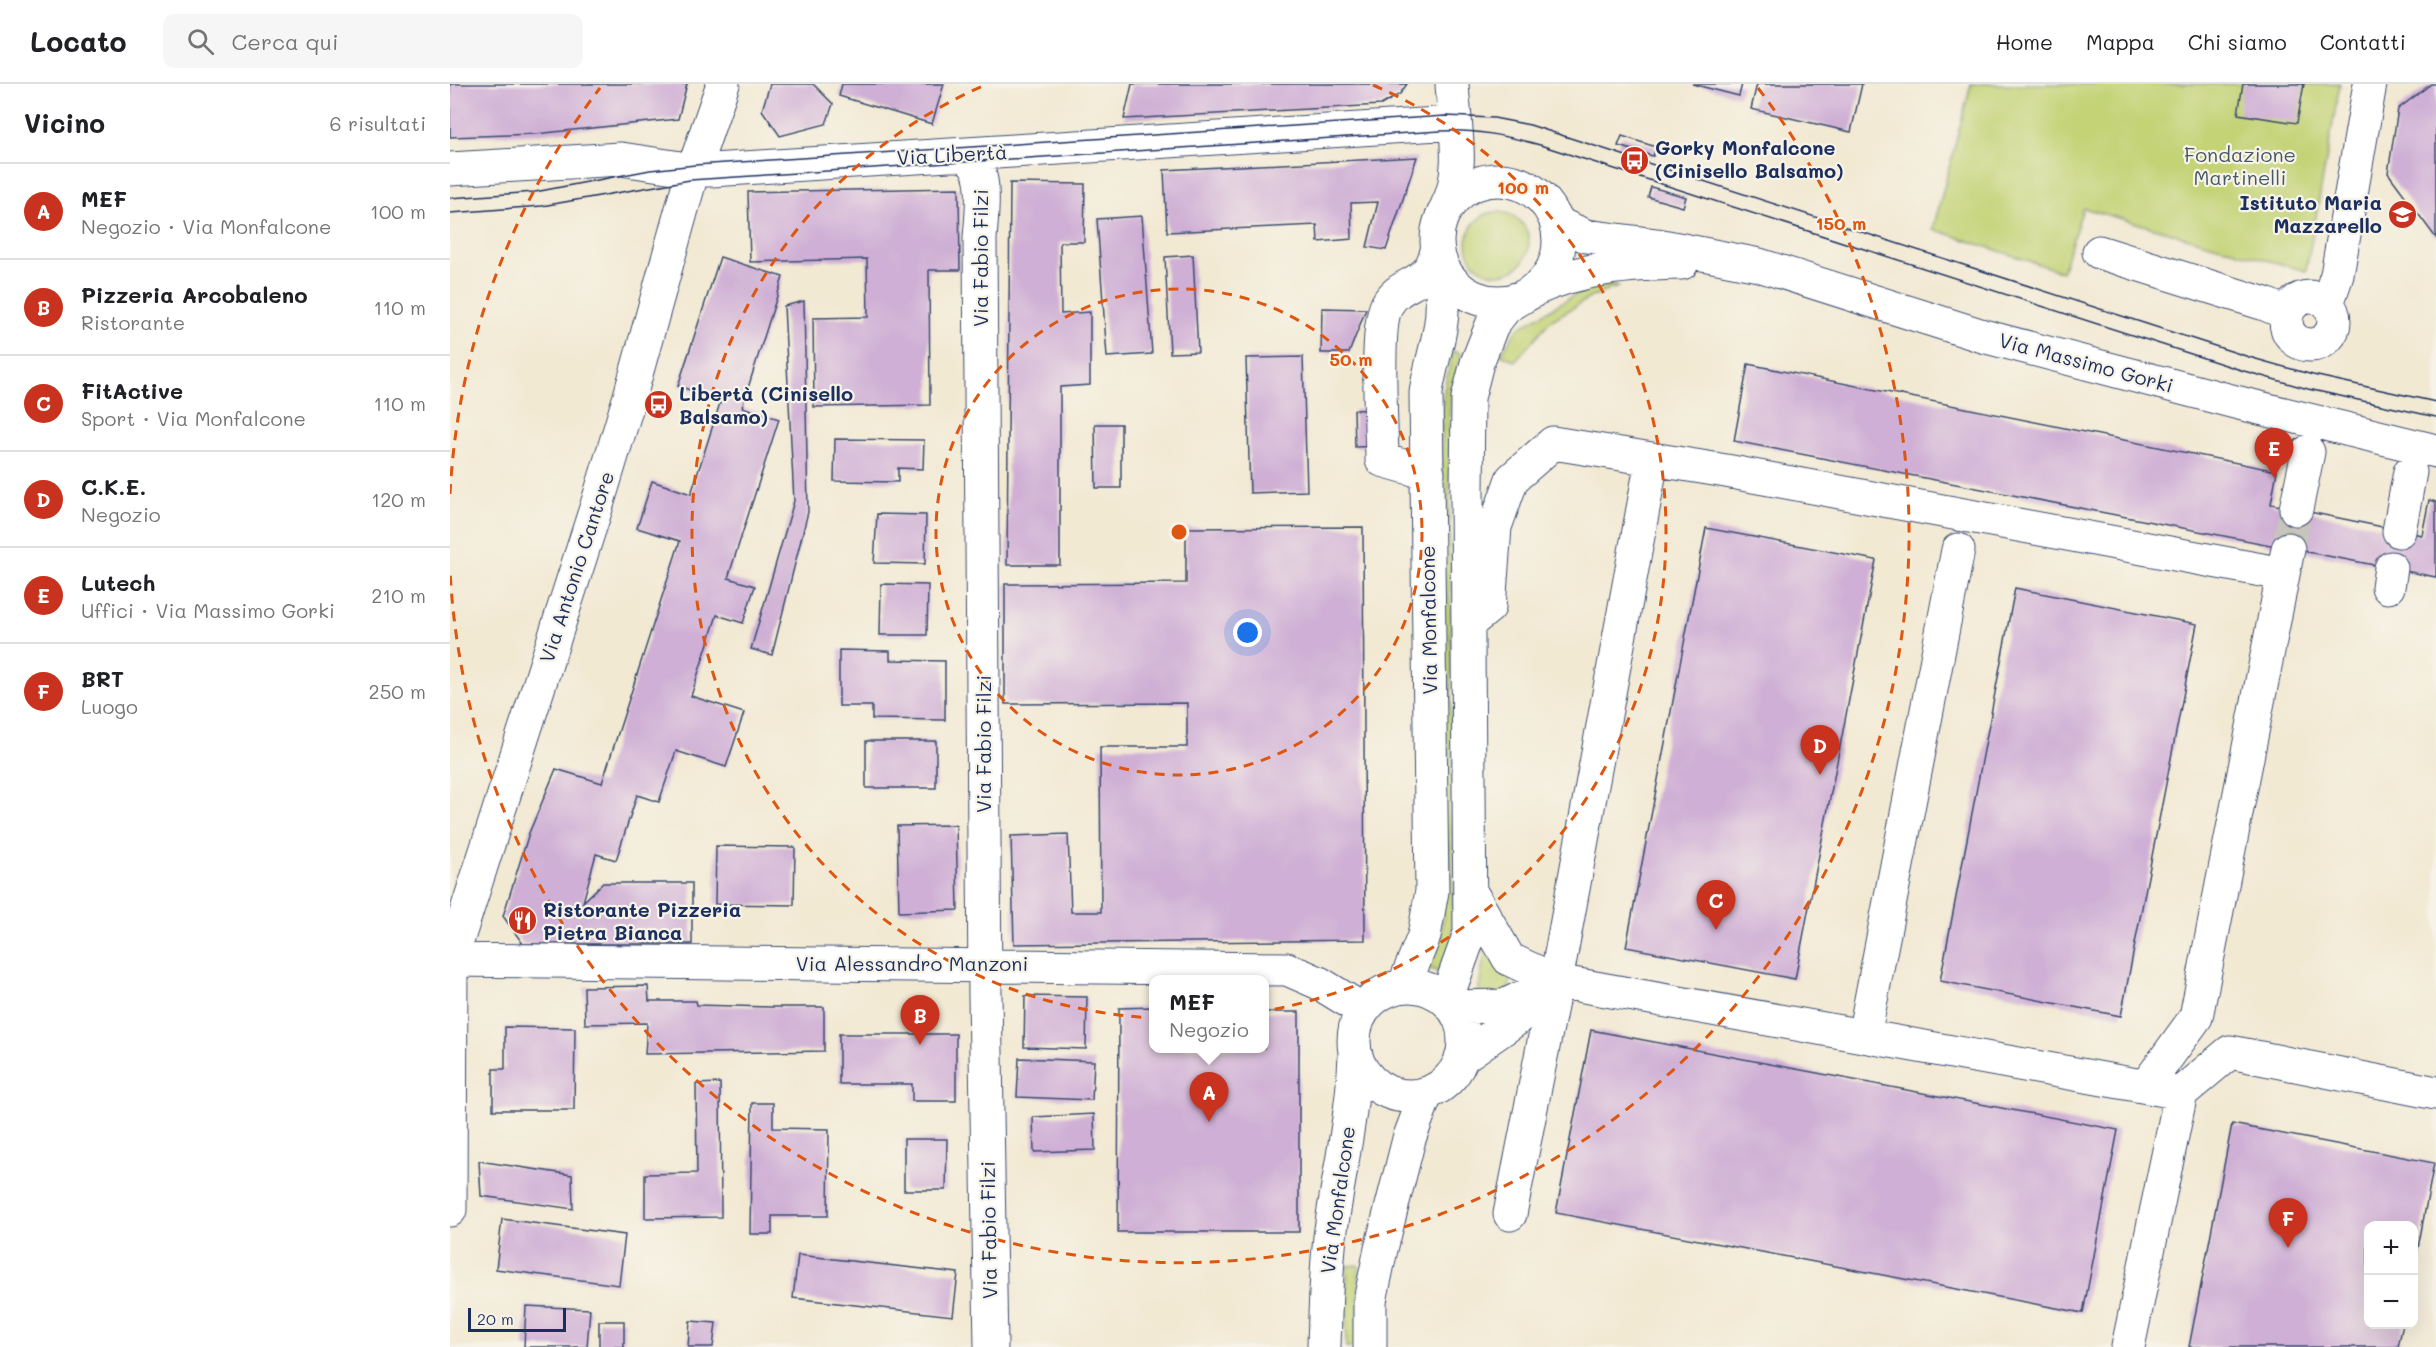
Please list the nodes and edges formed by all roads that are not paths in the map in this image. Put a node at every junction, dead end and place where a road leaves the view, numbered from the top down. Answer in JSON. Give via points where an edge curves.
{"nodes":[{"id":1,"x":723,"y":84,"type":"edge"},
{"id":2,"x":1452,"y":84,"type":"edge"},
{"id":3,"x":2370,"y":84,"type":"edge"},
{"id":4,"x":1454,"y":123,"type":"junction"},
{"id":5,"x":958,"y":155,"type":"junction"},
{"id":6,"x":450,"y":169,"type":"edge"},
{"id":7,"x":694,"y":170,"type":"junction"},
{"id":8,"x":1446,"y":208,"type":"junction"},
{"id":9,"x":1553,"y":215,"type":"junction"},
{"id":10,"x":1437,"y":251,"type":"junction"},
{"id":11,"x":2099,"y":252,"type":"dead end"},
{"id":12,"x":1740,"y":262,"type":"junction"},
{"id":13,"x":1530,"y":293,"type":"junction"},
{"id":14,"x":2436,"y":451,"type":"edge"},
{"id":15,"x":2308,"y":452,"type":"dead end"},
{"id":16,"x":1652,"y":459,"type":"junction"},
{"id":17,"x":2410,"y":472,"type":"dead end"},
{"id":18,"x":1428,"y":473,"type":"junction"},
{"id":19,"x":2296,"y":509,"type":"tunnel mouth"},
{"id":20,"x":2399,"y":531,"type":"dead end"},
{"id":21,"x":1958,"y":550,"type":"dead end"},
{"id":22,"x":1468,"y":624,"type":"junction"},
{"id":23,"x":1470,"y":891,"type":"junction"},
{"id":24,"x":450,"y":960,"type":"edge"},
{"id":25,"x":985,"y":964,"type":"junction"},
{"id":26,"x":1556,"y":981,"type":"junction"},
{"id":27,"x":1404,"y":986,"type":"junction"},
{"id":28,"x":1449,"y":1003,"type":"junction"},
{"id":29,"x":1363,"y":1010,"type":"junction"},
{"id":30,"x":1864,"y":1036,"type":"junction"},
{"id":31,"x":1355,"y":1054,"type":"junction"},
{"id":32,"x":1461,"y":1058,"type":"junction"},
{"id":33,"x":2145,"y":1086,"type":"junction"},
{"id":34,"x":2181,"y":1093,"type":"junction"},
{"id":35,"x":2436,"y":1093,"type":"edge"},
{"id":36,"x":1426,"y":1094,"type":"junction"},
{"id":37,"x":450,"y":1198,"type":"edge"},
{"id":38,"x":450,"y":1210,"type":"edge"},
{"id":39,"x":1510,"y":1215,"type":"dead end"},
{"id":40,"x":992,"y":1347,"type":"edge"},
{"id":41,"x":1324,"y":1347,"type":"edge"},
{"id":42,"x":1370,"y":1347,"type":"edge"},
{"id":43,"x":2128,"y":1347,"type":"edge"}],
"edges":[{"from":1,"to":7,"type":"street","name":"Via Antonio Cantore"},
{"from":2,"to":4,"type":"street"},
{"from":3,"to":11,"type":"street","via":[[2337,274],[2327,304],[2334,318],[2326,340],[2311,346],[2295,341],[2286,329],[2286,313]]},
{"from":4,"to":5,"type":"street","name":"Via Libertà"},
{"from":4,"to":8,"type":"street","via":[[1457,172]]},
{"from":5,"to":7,"type":"street","name":"Via Libertà"},
{"from":5,"to":25,"type":"street","name":"Via Fabio Filzi","via":[[974,161],[982,181]]},
{"from":6,"to":7,"type":"street","name":"Via Libertà","via":[[621,159]]},
{"from":7,"to":24,"type":"street","name":"Via Antonio Cantore","via":[[600,494]]},
{"from":8,"to":9,"type":"street","via":[[1467,188],[1498,179],[1531,189]]},
{"from":8,"to":10,"type":"street","via":[[1438,228]]},
{"from":9,"to":12,"type":"street","name":"Via Massimo Gorki","via":[[1561,225],[1586,236]]},
{"from":9,"to":13,"type":"street","via":[[1559,234],[1557,255],[1548,276]]},
{"from":10,"to":13,"type":"street","via":[[1450,279],[1468,294],[1498,302]]},
{"from":10,"to":18,"type":"street","name":"Via Monfalcone","via":[[1443,301],[1426,393]]},
{"from":10,"to":18,"type":"street","via":[[1428,273],[1387,304],[1381,341],[1382,460]]},
{"from":12,"to":13,"type":"street","name":"Via Massimo Gorki","via":[[1595,270],[1560,278]]},
{"from":12,"to":14,"type":"street","name":"Via Massimo Gorki","via":[[1983,336]]},
{"from":13,"to":22,"type":"street","name":"Via Monfalcone","via":[[1495,319],[1468,398]]},
{"from":15,"to":19,"type":"street"},
{"from":16,"to":22,"type":"street","via":[[1553,443],[1512,479],[1495,527],[1489,607]]},
{"from":16,"to":26,"type":"street"},
{"from":16,"to":33,"type":"street","via":[[2286,561],[2196,1017]]},
{"from":17,"to":20,"type":"street"},
{"from":18,"to":27,"type":"street","name":"Via Monfalcone","via":[[1432,891],[1424,936]]},
{"from":21,"to":30,"type":"street"},
{"from":22,"to":23,"type":"street","name":"Via Monfalcone"},
{"from":23,"to":26,"type":"street","via":[[1509,959]]},
{"from":23,"to":28,"type":"street","name":"Via Monfalcone","via":[[1470,933]]},
{"from":24,"to":25,"type":"street","name":"Via Alessandro Manzoni"},
{"from":24,"to":37,"type":"street","name":"Via Antonio Cantore"},
{"from":25,"to":29,"type":"street","name":"Via Alessandro Manzoni","via":[[1287,969]]},
{"from":25,"to":40,"type":"street","name":"Via Fabio Filzi"},
{"from":26,"to":28,"type":"street","via":[[1504,1006]]},
{"from":26,"to":30,"type":"street"},
{"from":26,"to":32,"type":"street","via":[[1514,1021]]},
{"from":26,"to":39,"type":"street"},
{"from":27,"to":28,"type":"street","via":[[1429,990]]},
{"from":27,"to":29,"type":"street","via":[[1385,992]]},
{"from":28,"to":32,"type":"street","via":[[1459,1019],[1464,1039]]},
{"from":29,"to":31,"type":"street","via":[[1354,1033]]},
{"from":30,"to":33,"type":"street"},
{"from":31,"to":36,"type":"street","via":[[1363,1072],[1381,1089],[1399,1096]]},
{"from":31,"to":41,"type":"street","name":"Via Monfalcone","via":[[1353,1098],[1330,1237]]},
{"from":32,"to":36,"type":"street","via":[[1444,1085]]},
{"from":33,"to":34,"type":"street"},
{"from":34,"to":35,"type":"street","via":[[2230,1052]]},
{"from":34,"to":43,"type":"street"},
{"from":36,"to":42,"type":"street","via":[[1409,1139],[1381,1249],[1370,1301]]},
{"from":37,"to":38,"type":"street","name":"Via Antonio Cantore"}]}
